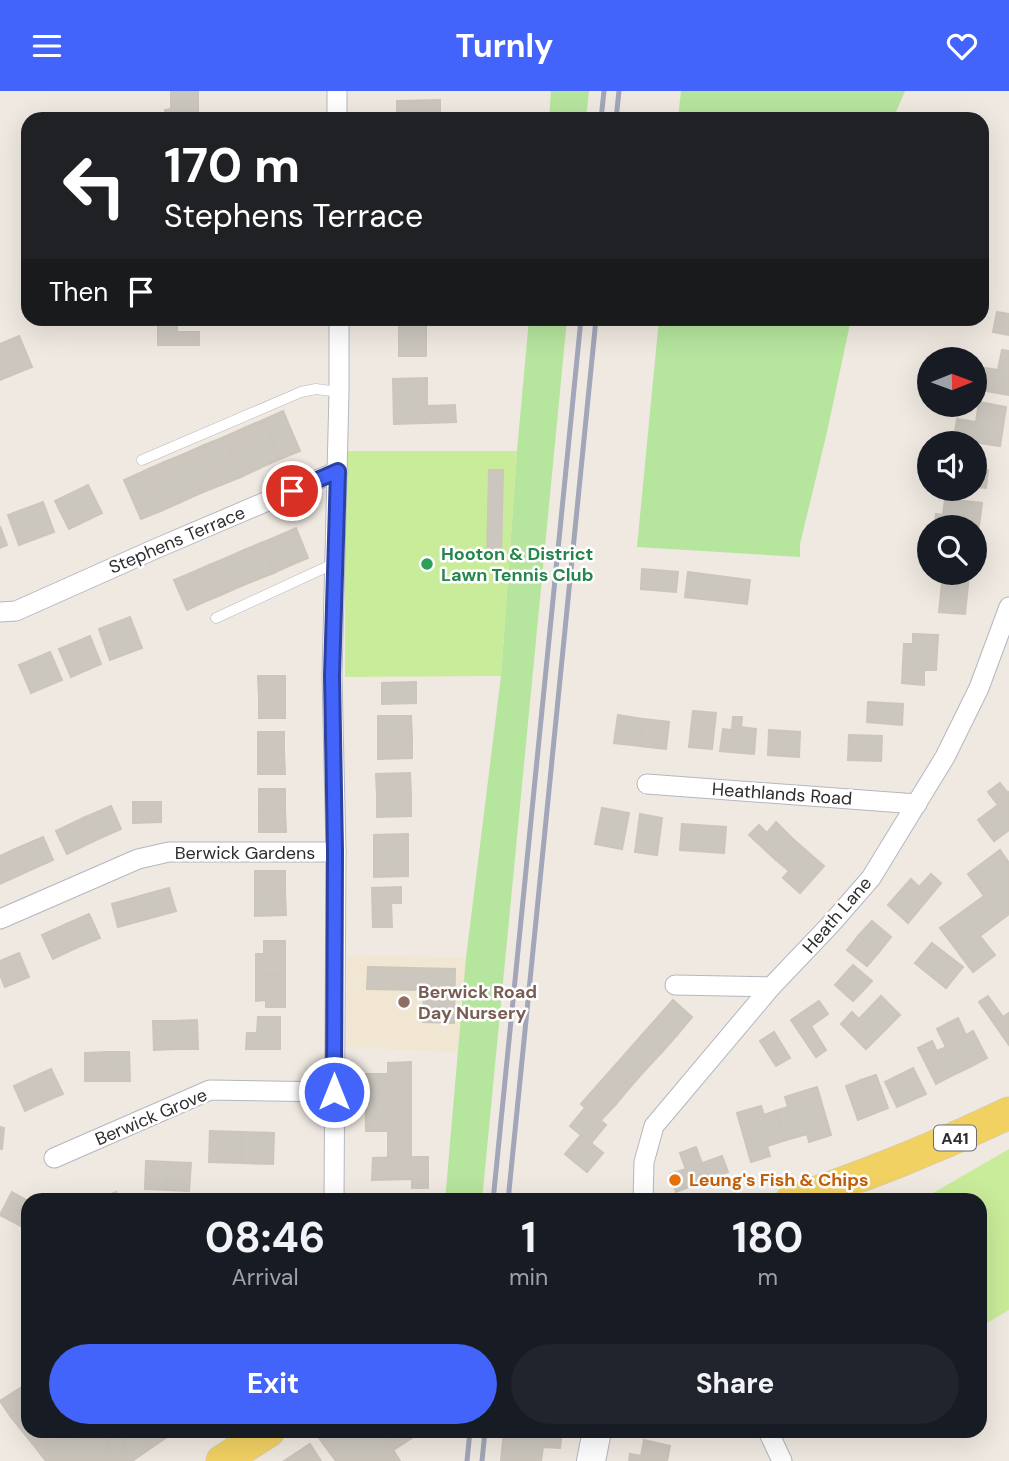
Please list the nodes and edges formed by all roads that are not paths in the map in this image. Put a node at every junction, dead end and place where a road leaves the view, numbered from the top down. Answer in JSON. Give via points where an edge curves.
{"nodes":[{"id":1,"x":337,"y":91,"type":"edge"},
{"id":2,"x":337,"y":112,"type":"edge"},
{"id":3,"x":338,"y":326,"type":"edge"},
{"id":4,"x":339,"y":392,"type":"junction"},
{"id":5,"x":142,"y":460,"type":"dead end"},
{"id":6,"x":338,"y":471,"type":"junction"},
{"id":7,"x":335,"y":563,"type":"junction"},
{"id":8,"x":1009,"y":607,"type":"edge"},
{"id":9,"x":8,"y":612,"type":"edge"},
{"id":10,"x":216,"y":618,"type":"dead end"},
{"id":11,"x":647,"y":784,"type":"dead end"},
{"id":12,"x":917,"y":804,"type":"junction"},
{"id":13,"x":335,"y":852,"type":"junction"},
{"id":14,"x":0,"y":919,"type":"edge"},
{"id":15,"x":674,"y":985,"type":"dead end"},
{"id":16,"x":771,"y":987,"type":"junction"},
{"id":17,"x":334,"y":1092,"type":"junction"},
{"id":18,"x":1009,"y":1113,"type":"edge"},
{"id":19,"x":54,"y":1158,"type":"dead end"},
{"id":20,"x":857,"y":1191,"type":"edge"},
{"id":21,"x":334,"y":1193,"type":"edge"},
{"id":22,"x":643,"y":1193,"type":"edge"},
{"id":23,"x":258,"y":1438,"type":"edge"},
{"id":24,"x":596,"y":1438,"type":"edge"},
{"id":25,"x":771,"y":1438,"type":"edge"},
{"id":26,"x":222,"y":1461,"type":"edge"},
{"id":27,"x":591,"y":1461,"type":"edge"},
{"id":28,"x":782,"y":1461,"type":"edge"}],
"edges":[{"from":1,"to":2,"type":"street"},
{"from":3,"to":4,"type":"street"},
{"from":4,"to":5,"type":"lane","via":[[301,392]]},
{"from":4,"to":6,"type":"street"},
{"from":6,"to":7,"type":"street"},
{"from":6,"to":9,"type":"street","name":"Stephens Terrace"},
{"from":7,"to":10,"type":"lane"},
{"from":7,"to":13,"type":"street"},
{"from":8,"to":12,"type":"street","name":"Heath Lane","via":[[979,688]]},
{"from":11,"to":12,"type":"street","name":"Heathlands Road"},
{"from":12,"to":16,"type":"street","name":"Heath Lane","via":[[871,878]]},
{"from":13,"to":14,"type":"street","name":"Berwick Gardens","via":[[169,852],[138,859]]},
{"from":13,"to":17,"type":"street"},
{"from":15,"to":16,"type":"street"},
{"from":16,"to":22,"type":"street","name":"Heath Lane","via":[[654,1126],[644,1162]]},
{"from":17,"to":19,"type":"street","name":"Berwick Grove","via":[[210,1090]]},
{"from":17,"to":21,"type":"street"},
{"from":18,"to":20,"type":"main road","number":"A41","via":[[901,1162]]},
{"from":23,"to":26,"type":"main road"},
{"from":24,"to":27,"type":"main road"},
{"from":25,"to":28,"type":"street"}]}
